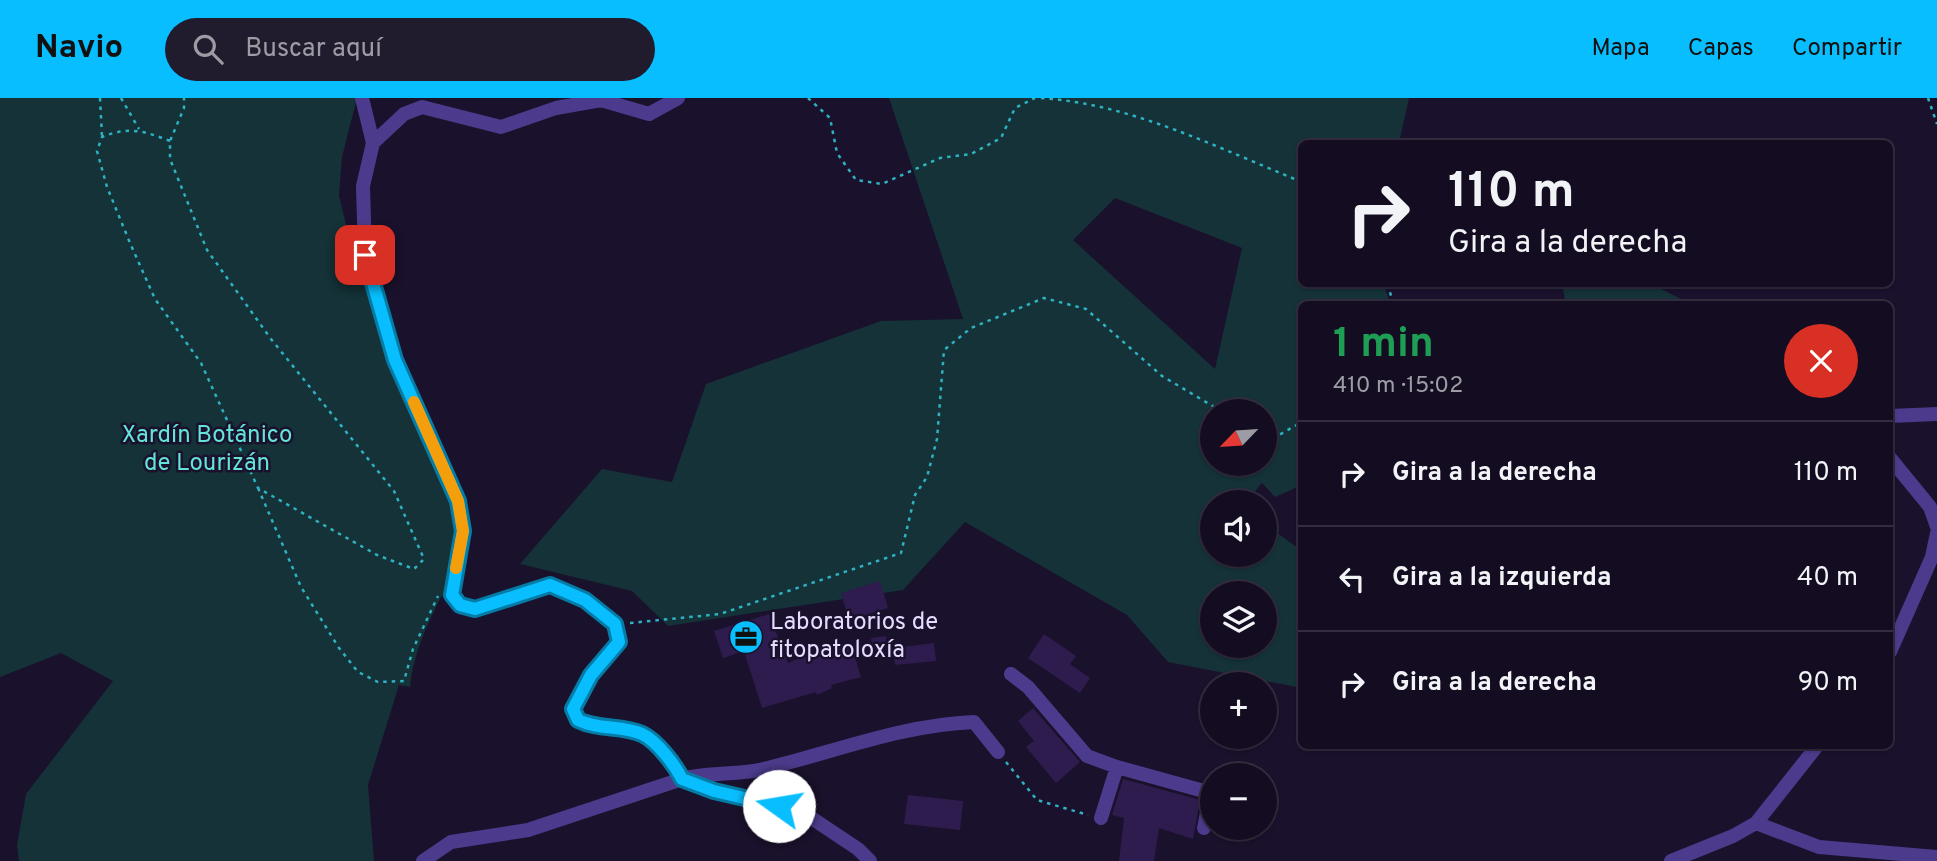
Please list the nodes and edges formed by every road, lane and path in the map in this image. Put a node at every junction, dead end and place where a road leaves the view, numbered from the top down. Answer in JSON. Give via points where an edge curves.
{"nodes":[{"id":1,"x":100,"y":98,"type":"edge"},
{"id":2,"x":121,"y":98,"type":"edge"},
{"id":3,"x":184,"y":98,"type":"edge"},
{"id":4,"x":362,"y":98,"type":"edge"},
{"id":5,"x":678,"y":98,"type":"edge"},
{"id":6,"x":808,"y":98,"type":"edge"},
{"id":7,"x":1035,"y":98,"type":"edge"},
{"id":8,"x":1041,"y":98,"type":"edge"},
{"id":9,"x":1928,"y":98,"type":"edge"},
{"id":10,"x":815,"y":100,"type":"edge"},
{"id":11,"x":1937,"y":124,"type":"edge"},
{"id":12,"x":139,"y":129,"type":"junction"},
{"id":13,"x":102,"y":137,"type":"junction"},
{"id":14,"x":170,"y":141,"type":"junction"},
{"id":15,"x":373,"y":143,"type":"junction"},
{"id":16,"x":1298,"y":180,"type":"edge"},
{"id":17,"x":1200,"y":399,"type":"edge"},
{"id":18,"x":1937,"y":414,"type":"edge"},
{"id":19,"x":1893,"y":416,"type":"edge"},
{"id":20,"x":1298,"y":424,"type":"edge"},
{"id":21,"x":1278,"y":436,"type":"edge"},
{"id":22,"x":1893,"y":462,"type":"edge"},
{"id":23,"x":258,"y":488,"type":"junction"},
{"id":24,"x":1937,"y":527,"type":"edge"},
{"id":25,"x":1937,"y":533,"type":"edge"},
{"id":26,"x":455,"y":574,"type":"junction"},
{"id":27,"x":615,"y":624,"type":"junction"},
{"id":28,"x":1893,"y":645,"type":"edge"},
{"id":29,"x":1011,"y":674,"type":"dead end"},
{"id":30,"x":1815,"y":749,"type":"edge"},
{"id":31,"x":998,"y":752,"type":"joint"},
{"id":32,"x":1117,"y":767,"type":"junction"},
{"id":33,"x":682,"y":779,"type":"junction"},
{"id":34,"x":1200,"y":790,"type":"edge"},
{"id":35,"x":1101,"y":818,"type":"joint"},
{"id":36,"x":1756,"y":823,"type":"junction"},
{"id":37,"x":1937,"y":856,"type":"edge"},
{"id":38,"x":423,"y":861,"type":"edge"},
{"id":39,"x":870,"y":861,"type":"edge"},
{"id":40,"x":1671,"y":861,"type":"edge"}],
"edges":[{"from":1,"to":13,"type":"path"},
{"from":2,"to":12,"type":"path"},
{"from":3,"to":14,"type":"path"},
{"from":4,"to":15,"type":"street"},
{"from":5,"to":15,"type":"street","via":[[649,114],[601,100],[556,108],[501,127],[422,107],[404,114]]},
{"from":6,"to":10,"type":"path"},
{"from":7,"to":10,"type":"path","via":[[1014,108],[1002,138],[971,153],[940,158],[882,184],[856,180],[837,153],[830,118]]},
{"from":8,"to":16,"type":"path","via":[[1135,115]]},
{"from":9,"to":11,"type":"path"},
{"from":12,"to":13,"type":"path"},
{"from":12,"to":14,"type":"path"},
{"from":13,"to":23,"type":"path","via":[[97,151],[130,243],[155,299],[201,363]]},
{"from":14,"to":23,"type":"path","via":[[170,159],[207,250],[271,339],[394,491],[424,559],[414,569],[377,555]]},
{"from":15,"to":26,"type":"street","via":[[363,187],[365,255],[395,360],[458,501],[463,531]]},
{"from":17,"to":27,"type":"path","via":[[1161,376],[1086,309],[1044,298],[971,328],[944,349],[937,439],[927,477],[915,495],[901,553],[720,614]]},
{"from":18,"to":19,"type":"street"},
{"from":20,"to":21,"type":"path"},
{"from":22,"to":24,"type":"street","via":[[1930,507]]},
{"from":23,"to":26,"type":"path","via":[[301,587],[339,648],[358,672],[379,682],[404,681],[436,600]]},
{"from":25,"to":28,"type":"street","via":[[1932,557]]},
{"from":26,"to":27,"type":"street","via":[[452,595],[469,610],[550,585],[585,600]]},
{"from":27,"to":33,"type":"street","via":[[619,642],[591,675],[573,709],[578,720],[588,725],[643,735],[677,768]]},
{"from":29,"to":32,"type":"street","via":[[1028,687],[1087,756]]},
{"from":30,"to":36,"type":"street"},
{"from":31,"to":33,"type":"street","via":[[974,722],[932,724],[765,769]]},
{"from":31,"to":35,"type":"path","via":[[1037,800]]},
{"from":32,"to":34,"type":"street"},
{"from":32,"to":35,"type":"street"},
{"from":33,"to":38,"type":"street","via":[[528,830],[451,842]]},
{"from":33,"to":39,"type":"street","via":[[801,811]]},
{"from":36,"to":37,"type":"street","via":[[1819,848]]},
{"from":36,"to":40,"type":"street"}]}
